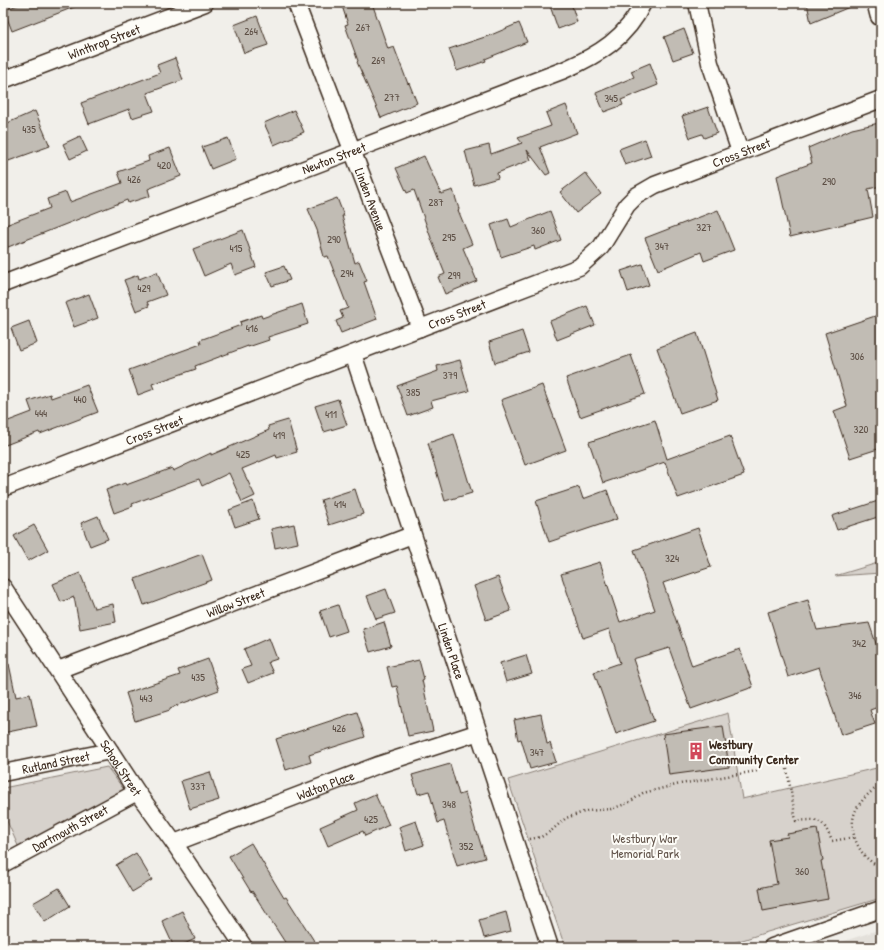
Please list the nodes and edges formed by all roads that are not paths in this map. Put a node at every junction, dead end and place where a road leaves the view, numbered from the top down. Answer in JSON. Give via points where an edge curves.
{"nodes":[{"id":1,"x":205,"y":3,"type":"edge"},
{"id":2,"x":296,"y":3,"type":"edge"},
{"id":3,"x":643,"y":3,"type":"edge"},
{"id":4,"x":697,"y":3,"type":"edge"},
{"id":5,"x":878,"y":3,"type":"edge"},
{"id":6,"x":881,"y":15,"type":"edge"},
{"id":7,"x":3,"y":80,"type":"edge"},
{"id":8,"x":881,"y":99,"type":"edge"},
{"id":9,"x":353,"y":150,"type":"junction"},
{"id":10,"x":740,"y":152,"type":"junction"},
{"id":11,"x":3,"y":284,"type":"edge"},
{"id":12,"x":420,"y":328,"type":"junction"},
{"id":13,"x":353,"y":354,"type":"junction"},
{"id":14,"x":3,"y":488,"type":"edge"},
{"id":15,"x":412,"y":535,"type":"junction"},
{"id":16,"x":3,"y":586,"type":"edge"},
{"id":17,"x":58,"y":670,"type":"junction"},
{"id":18,"x":478,"y":732,"type":"junction"},
{"id":19,"x":110,"y":751,"type":"junction"},
{"id":20,"x":3,"y":773,"type":"edge"},
{"id":21,"x":137,"y":792,"type":"junction"},
{"id":22,"x":174,"y":843,"type":"junction"},
{"id":23,"x":3,"y":864,"type":"edge"},
{"id":24,"x":881,"y":909,"type":"edge"},
{"id":25,"x":244,"y":947,"type":"edge"},
{"id":26,"x":550,"y":947,"type":"edge"},
{"id":27,"x":772,"y":947,"type":"edge"}],
"edges":[{"from":1,"to":7,"type":"street","name":"Winthrop Street"},
{"from":2,"to":9,"type":"street","name":"Linden Avenue"},
{"from":3,"to":9,"type":"street","name":"Newton Street","via":[[630,25],[612,44],[588,59]]},
{"from":4,"to":10,"type":"street","via":[[710,63]]},
{"from":5,"to":6,"type":"main road"},
{"from":8,"to":10,"type":"street","name":"Cross Street"},
{"from":9,"to":11,"type":"street","name":"Newton Street"},
{"from":9,"to":12,"type":"street","name":"Linden Avenue"},
{"from":10,"to":12,"type":"street","name":"Cross Street","via":[[655,185],[636,196],[627,205],[601,247],[579,267]]},
{"from":12,"to":13,"type":"street","name":"Cross Street"},
{"from":13,"to":14,"type":"street","name":"Cross Street"},
{"from":13,"to":15,"type":"street","name":"Linden Place"},
{"from":15,"to":17,"type":"street","name":"Willow Street"},
{"from":15,"to":18,"type":"street","name":"Linden Place"},
{"from":16,"to":17,"type":"street","name":"School Street"},
{"from":17,"to":19,"type":"street","name":"School Street"},
{"from":18,"to":22,"type":"street","name":"Walton Place","via":[[378,765]]},
{"from":18,"to":26,"type":"street","name":"Linden Place"},
{"from":19,"to":20,"type":"street","name":"Rutland Street"},
{"from":19,"to":21,"type":"street","name":"School Street"},
{"from":21,"to":22,"type":"street","name":"School Street"},
{"from":21,"to":23,"type":"street","name":"Dartmouth Street"},
{"from":22,"to":25,"type":"street","name":"School Street"},
{"from":24,"to":27,"type":"street"}]}
